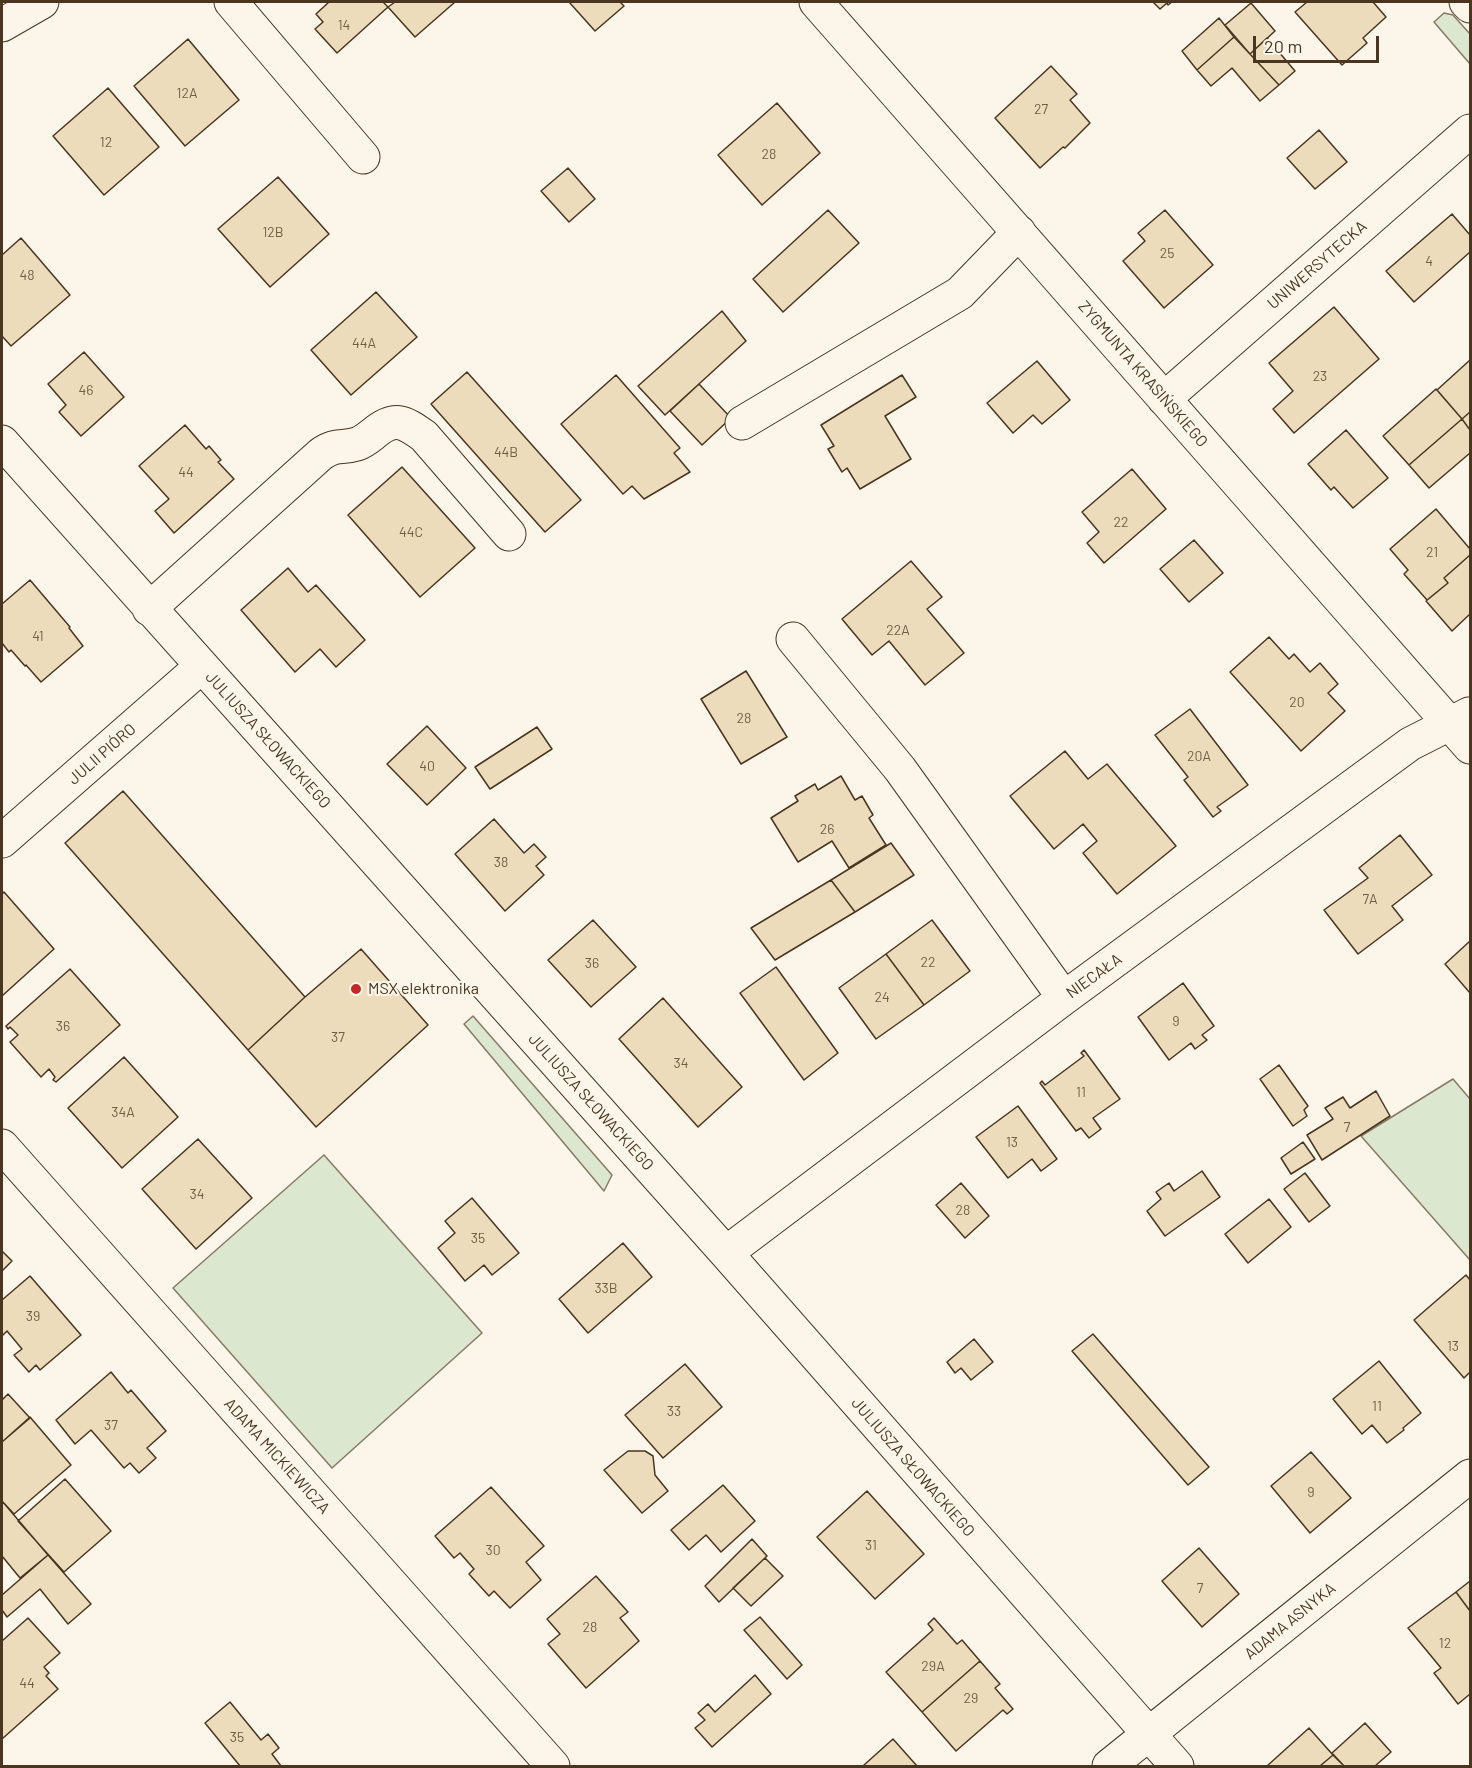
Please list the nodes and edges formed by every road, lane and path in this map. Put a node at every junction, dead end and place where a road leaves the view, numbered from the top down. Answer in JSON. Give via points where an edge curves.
{"nodes":[{"id":1,"x":42,"y":2,"type":"edge"},
{"id":2,"x":231,"y":2,"type":"edge"},
{"id":3,"x":816,"y":2,"type":"edge"},
{"id":4,"x":1466,"y":2,"type":"edge"},
{"id":5,"x":1470,"y":6,"type":"edge"},
{"id":6,"x":2,"y":25,"type":"edge"},
{"id":7,"x":1470,"y":131,"type":"edge"},
{"id":8,"x":363,"y":158,"type":"dead end"},
{"id":9,"x":1019,"y":232,"type":"junction"},
{"id":10,"x":1164,"y":399,"type":"junction"},
{"id":11,"x":741,"y":423,"type":"dead end"},
{"id":12,"x":2,"y":442,"type":"edge"},
{"id":13,"x":509,"y":534,"type":"dead end"},
{"id":14,"x":149,"y":609,"type":"junction"},
{"id":15,"x":794,"y":639,"type":"dead end"},
{"id":16,"x":202,"y":666,"type":"junction"},
{"id":17,"x":1464,"y":728,"type":"edge"},
{"id":18,"x":2,"y":841,"type":"edge"},
{"id":19,"x":1064,"y":998,"type":"junction"},
{"id":20,"x":2,"y":1146,"type":"edge"},
{"id":21,"x":726,"y":1253,"type":"junction"},
{"id":22,"x":1470,"y":1476,"type":"edge"},
{"id":23,"x":1148,"y":1735,"type":"junction"},
{"id":24,"x":552,"y":1767,"type":"edge"},
{"id":25,"x":1109,"y":1767,"type":"edge"},
{"id":26,"x":1177,"y":1767,"type":"edge"}],
"edges":[{"from":1,"to":6,"type":"street"},
{"from":2,"to":8,"type":"street"},
{"from":3,"to":9,"type":"street","name":"ZYGMUNTA KRASIŃSKIEGO"},
{"from":4,"to":5,"type":"street"},
{"from":7,"to":10,"type":"street","name":"UNIWERSYTECKA"},
{"from":9,"to":10,"type":"street","name":"ZYGMUNTA KRASIŃSKIEGO"},
{"from":9,"to":11,"type":"street","via":[[960,293]]},
{"from":10,"to":17,"type":"street","name":"ZYGMUNTA KRASIŃSKIEGO"},
{"from":12,"to":14,"type":"street","name":"JULIUSZA SŁOWACKIEGO"},
{"from":13,"to":14,"type":"street","via":[[424,436],[413,428],[391,422],[356,445],[331,447],[321,454]]},
{"from":14,"to":16,"type":"street","name":"JULIUSZA SŁOWACKIEGO"},
{"from":15,"to":19,"type":"street","via":[[900,768]]},
{"from":16,"to":18,"type":"street","name":"JULII PIÓRO"},
{"from":16,"to":21,"type":"street","name":"JULIUSZA SŁOWACKIEGO"},
{"from":17,"to":19,"type":"street","name":"NIECAŁA","via":[[1410,744]]},
{"from":19,"to":21,"type":"street","name":"NIECAŁA"},
{"from":20,"to":24,"type":"street","name":"ADAMA MICKIEWICZA"},
{"from":21,"to":23,"type":"street","name":"JULIUSZA SŁOWACKIEGO"},
{"from":22,"to":23,"type":"street","name":"ADAMA ASNYKA"},
{"from":23,"to":25,"type":"street","name":"ADAMA ASNYKA"},
{"from":23,"to":26,"type":"street","name":"JULIUSZA SŁOWACKIEGO"}]}
